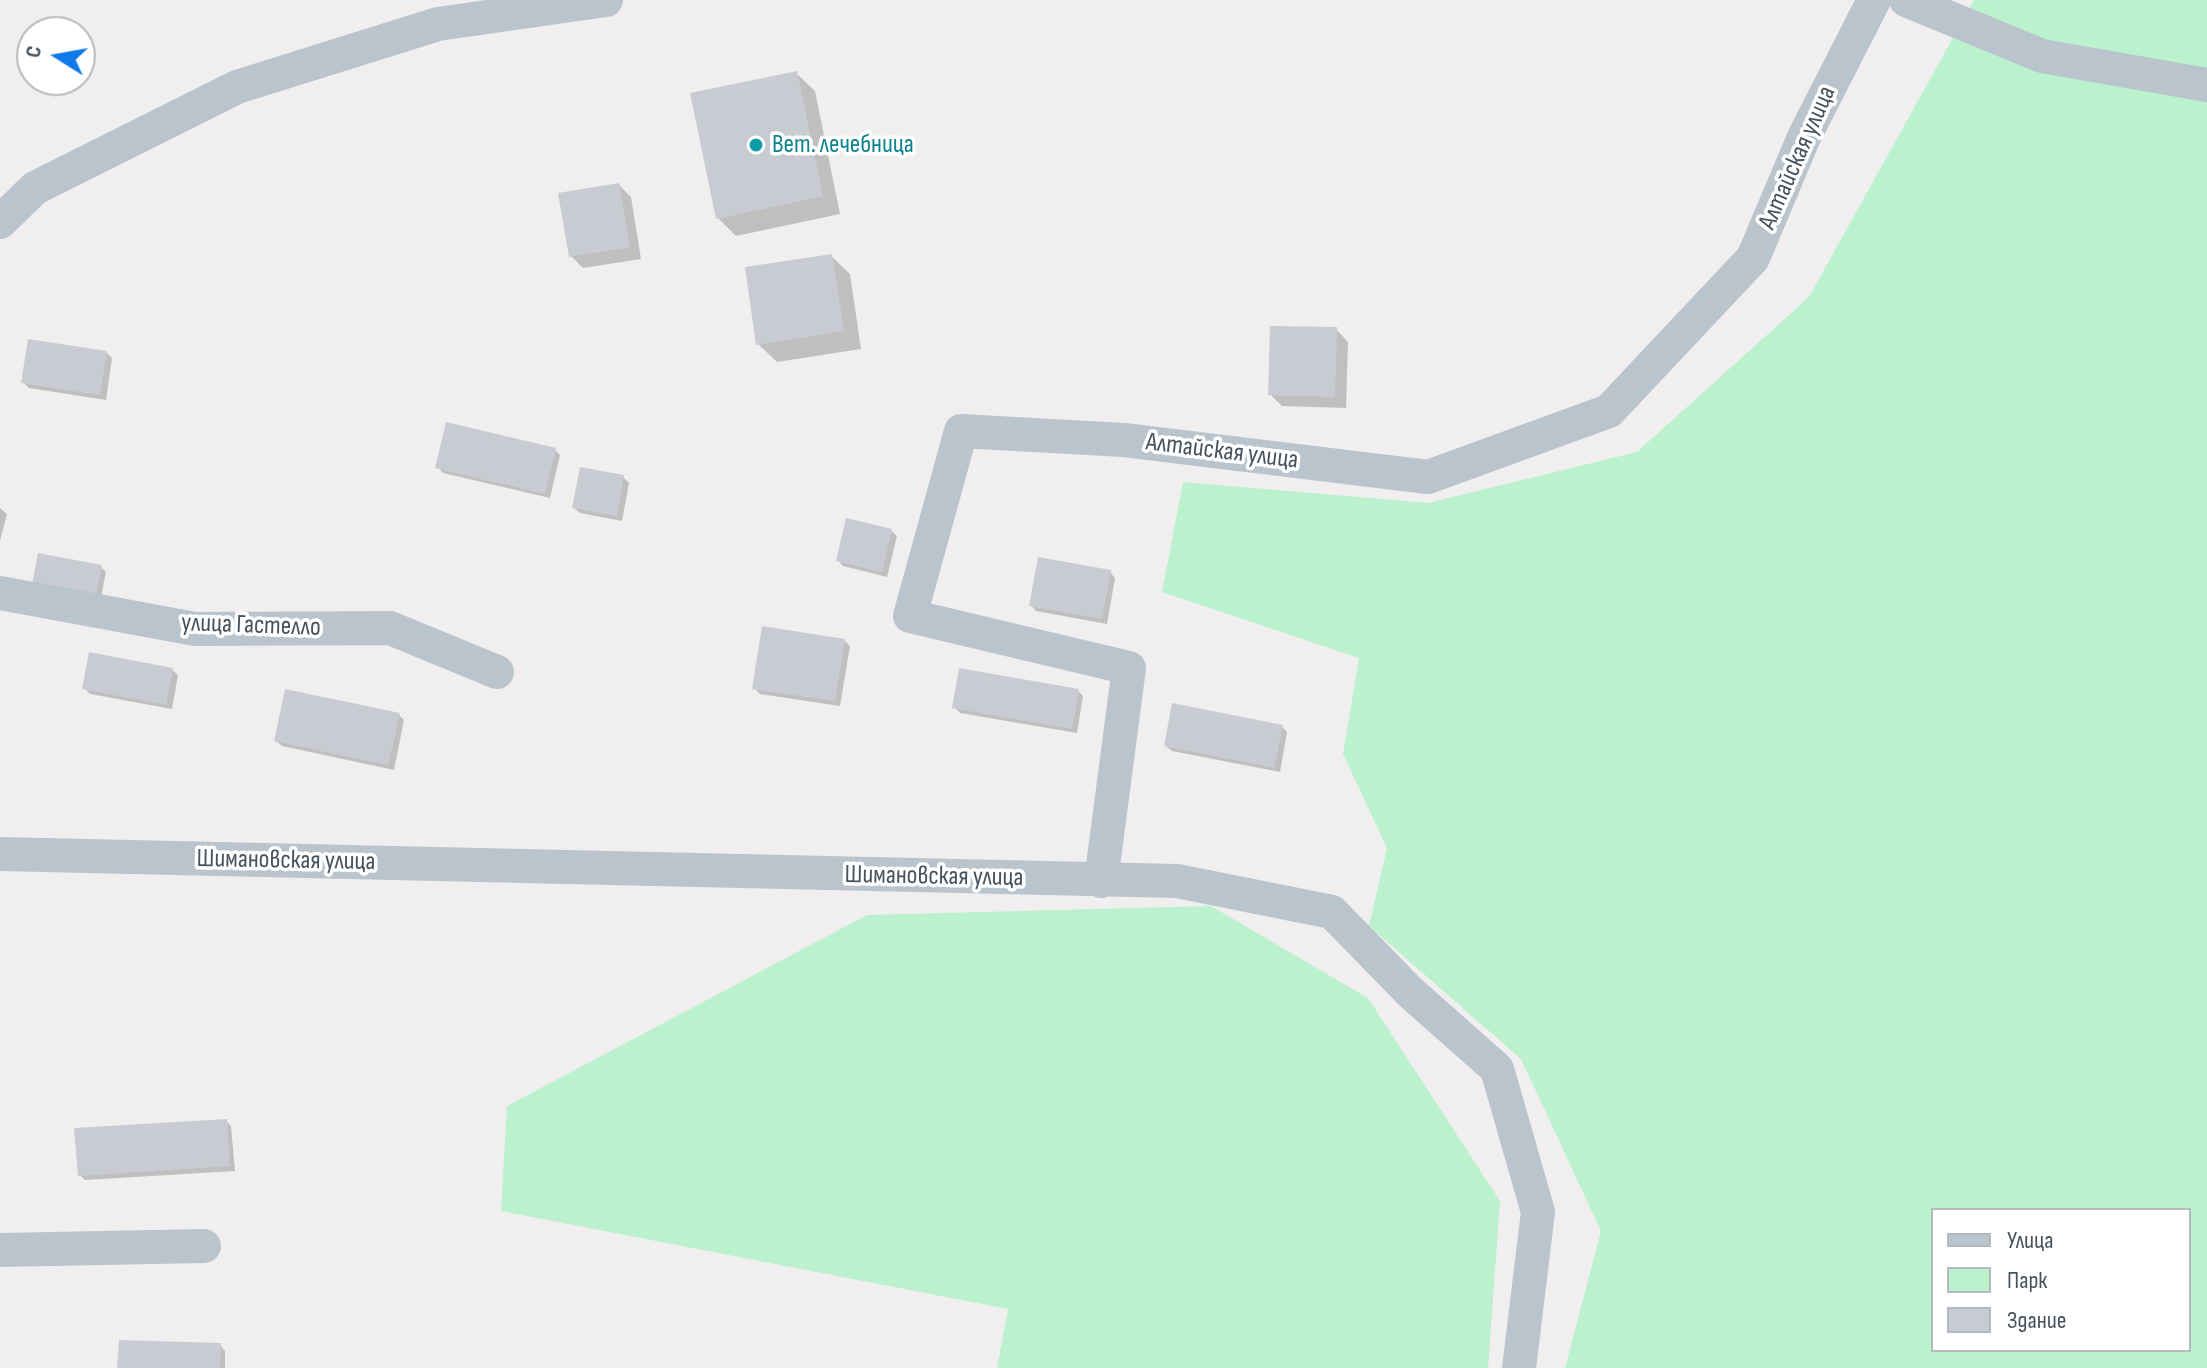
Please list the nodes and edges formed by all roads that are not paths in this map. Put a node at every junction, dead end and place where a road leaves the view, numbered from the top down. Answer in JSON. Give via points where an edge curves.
{"nodes":[{"id":1,"x":606,"y":0,"type":"edge"},
{"id":2,"x":1874,"y":0,"type":"edge"},
{"id":3,"x":1906,"y":0,"type":"edge"},
{"id":4,"x":2207,"y":85,"type":"edge"},
{"id":5,"x":0,"y":222,"type":"edge"},
{"id":6,"x":0,"y":593,"type":"edge"},
{"id":7,"x":497,"y":672,"type":"dead end"},
{"id":8,"x":0,"y":854,"type":"edge"},
{"id":9,"x":1101,"y":881,"type":"junction"},
{"id":10,"x":204,"y":1246,"type":"dead end"},
{"id":11,"x":0,"y":1250,"type":"edge"},
{"id":12,"x":1519,"y":1368,"type":"edge"}],
"edges":[{"from":1,"to":5,"type":"street","via":[[438,24],[237,87],[35,188]]},
{"from":2,"to":9,"type":"street","name":"Алтайская улица","via":[[1804,137],[1753,258],[1609,411],[1428,477],[1124,440],[961,431],[910,616],[1129,668]]},
{"from":3,"to":4,"type":"street","via":[[2042,56]]},
{"from":6,"to":7,"type":"street","name":"улица Гастелло","via":[[195,629],[390,628]]},
{"from":8,"to":9,"type":"street","name":"Шимановская улица"},
{"from":9,"to":12,"type":"street","name":"Шимановская улица","via":[[1177,881],[1332,912],[1410,992],[1497,1069],[1538,1212]]},
{"from":10,"to":11,"type":"street"}]}
